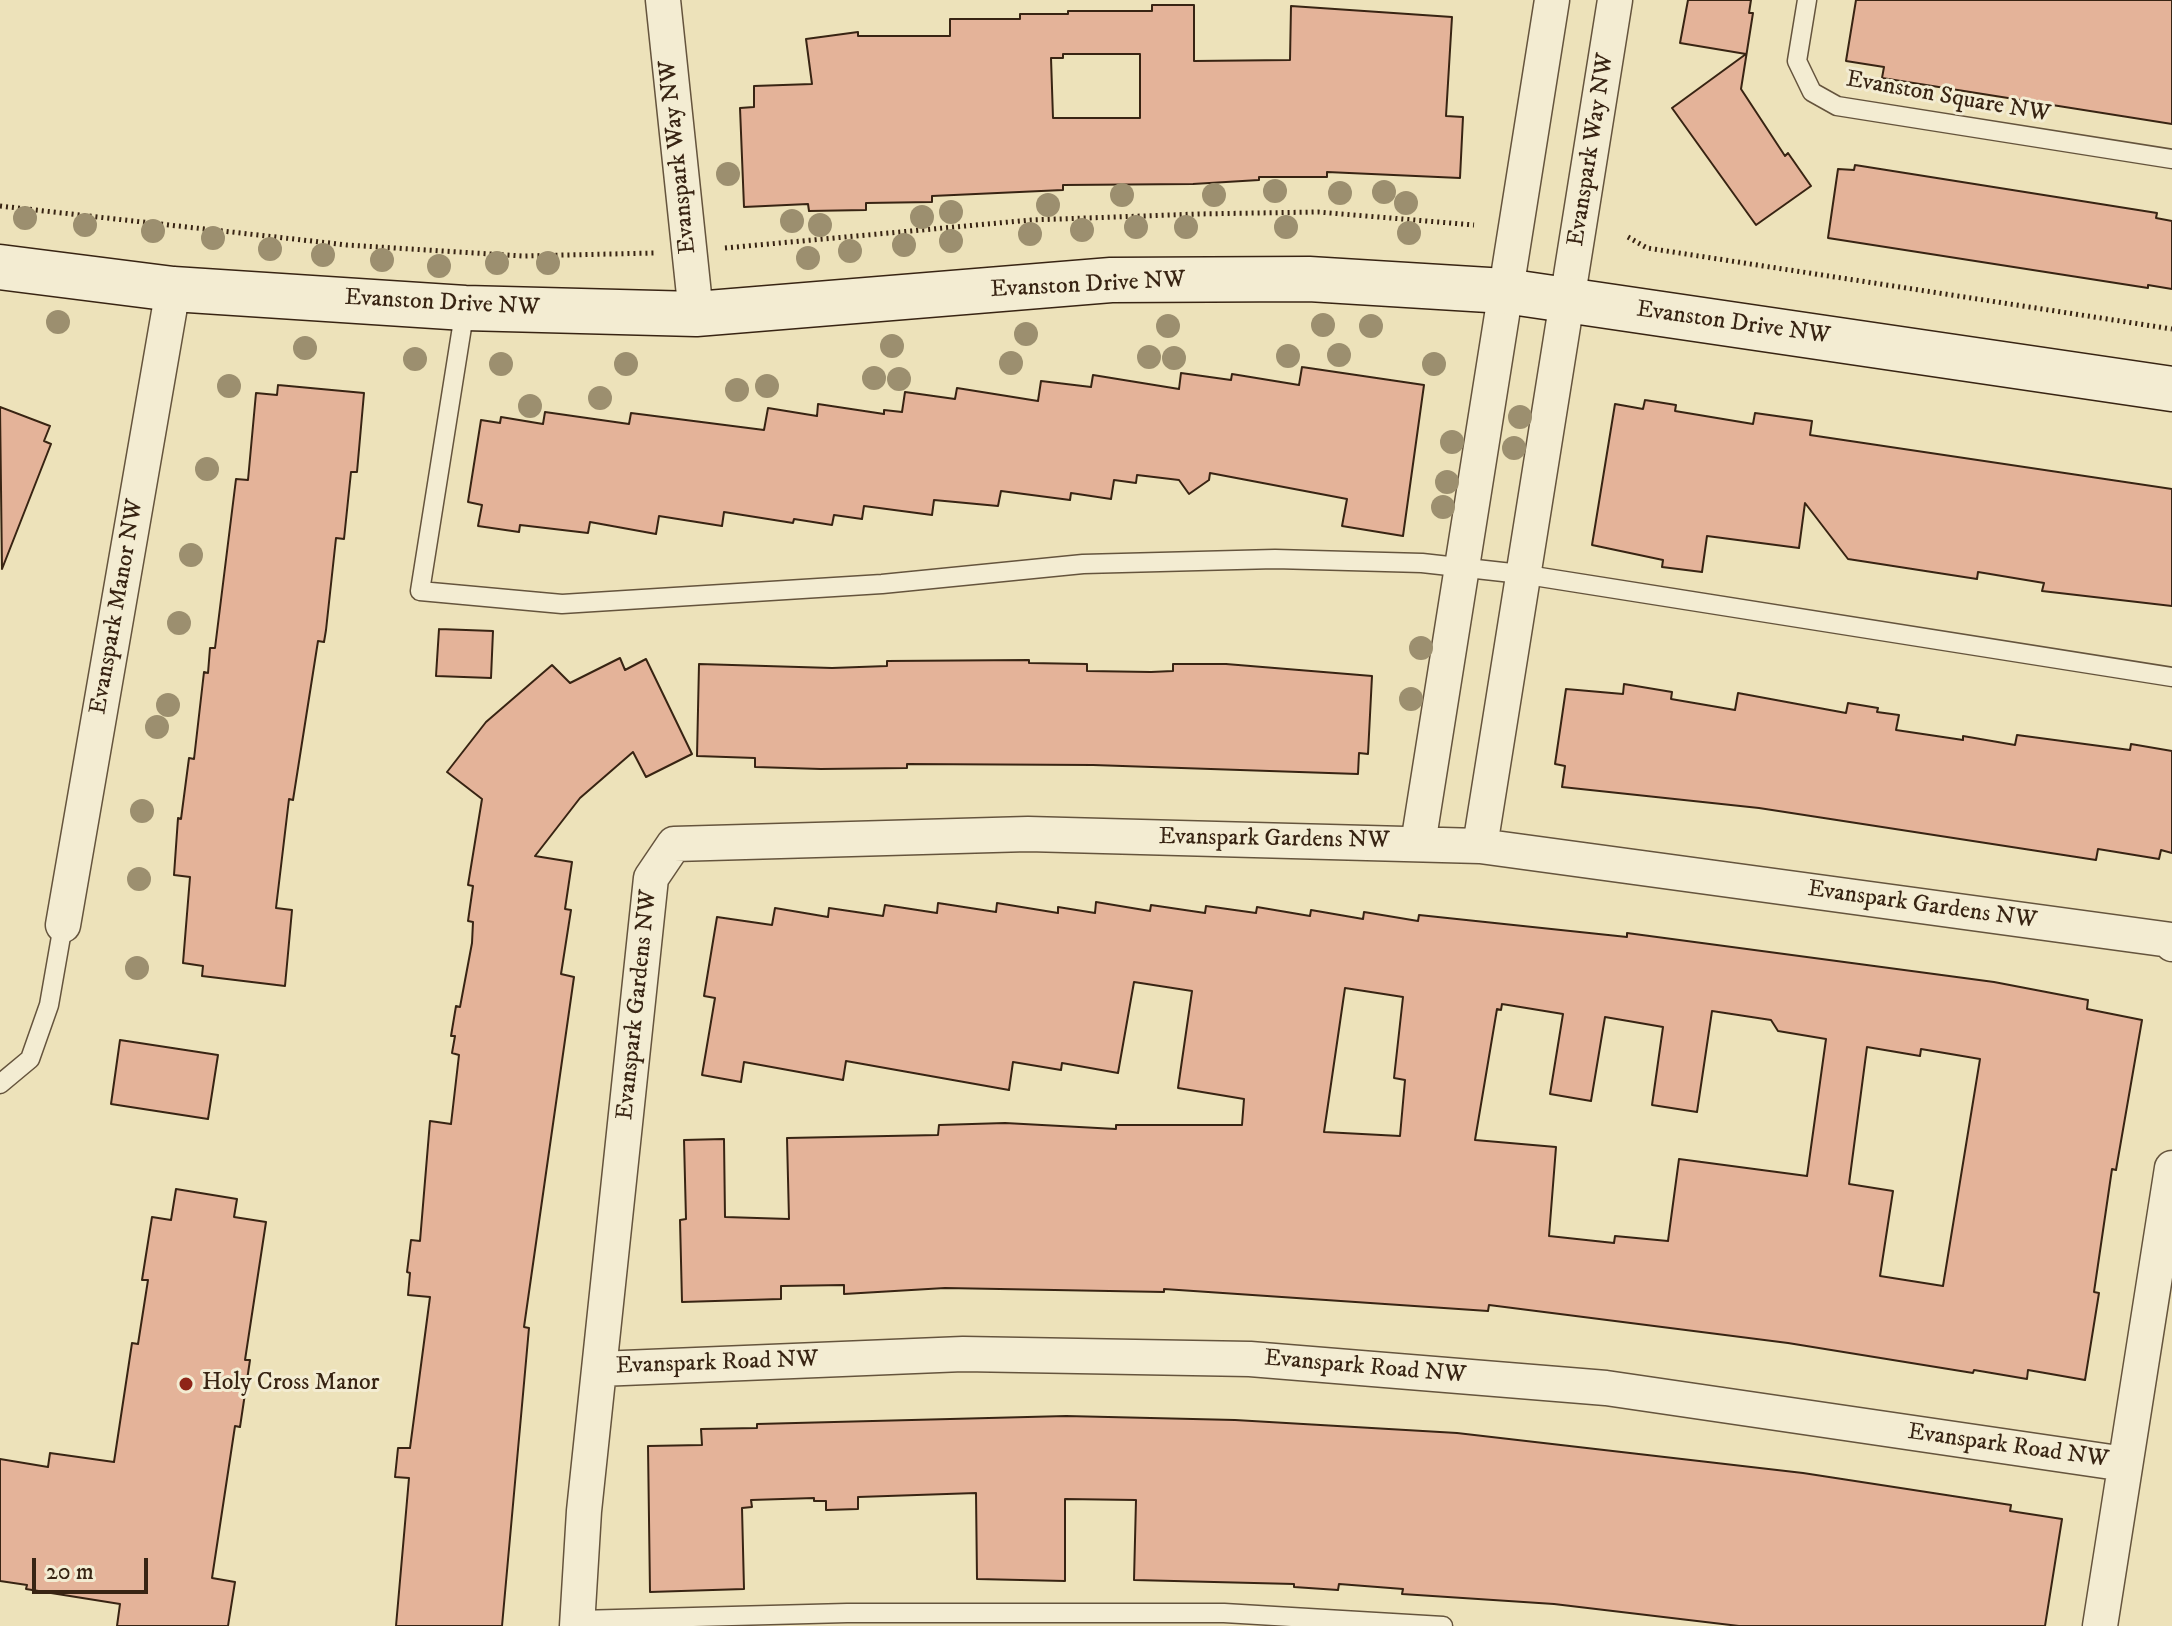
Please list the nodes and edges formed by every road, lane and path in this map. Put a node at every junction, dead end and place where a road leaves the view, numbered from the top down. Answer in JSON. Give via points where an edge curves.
{"nodes":[{"id":1,"x":663,"y":0,"type":"edge"},
{"id":2,"x":1552,"y":0,"type":"edge"},
{"id":3,"x":1615,"y":0,"type":"edge"},
{"id":4,"x":1807,"y":0,"type":"edge"},
{"id":5,"x":2172,"y":159,"type":"edge"},
{"id":6,"x":0,"y":206,"type":"edge"},
{"id":7,"x":1474,"y":225,"type":"dead end"},
{"id":8,"x":1628,"y":237,"type":"dead end"},
{"id":9,"x":689,"y":251,"type":"junction"},
{"id":10,"x":0,"y":267,"type":"edge"},
{"id":11,"x":173,"y":289,"type":"junction"},
{"id":12,"x":1505,"y":291,"type":"junction"},
{"id":13,"x":1570,"y":300,"type":"junction"},
{"id":14,"x":465,"y":308,"type":"junction"},
{"id":15,"x":696,"y":314,"type":"junction"},
{"id":16,"x":2172,"y":329,"type":"edge"},
{"id":17,"x":2172,"y":389,"type":"edge"},
{"id":18,"x":1461,"y":565,"type":"junction"},
{"id":19,"x":1521,"y":574,"type":"junction"},
{"id":20,"x":2172,"y":677,"type":"edge"},
{"id":21,"x":1418,"y":844,"type":"junction"},
{"id":22,"x":1480,"y":846,"type":"junction"},
{"id":23,"x":63,"y":925,"type":"joint"},
{"id":24,"x":2172,"y":944,"type":"edge"},
{"id":25,"x":0,"y":1084,"type":"edge"},
{"id":26,"x":2172,"y":1168,"type":"edge"},
{"id":27,"x":599,"y":1369,"type":"junction"},
{"id":28,"x":2125,"y":1464,"type":"junction"},
{"id":29,"x":577,"y":1623,"type":"edge"},
{"id":30,"x":1443,"y":1626,"type":"edge"},
{"id":31,"x":2100,"y":1626,"type":"edge"}],
"edges":[{"from":1,"to":9,"type":"street","name":"Evanspark Way NW"},
{"from":2,"to":12,"type":"street"},
{"from":3,"to":13,"type":"street","name":"Evanspark Way NW"},
{"from":4,"to":5,"type":"lane","name":"Evanston Square NW","via":[[1797,61],[1812,92],[1837,106]]},
{"from":6,"to":9,"type":"path","via":[[347,245],[522,256]]},
{"from":7,"to":9,"type":"path","via":[[1318,212],[1183,214],[1031,220]]},
{"from":8,"to":16,"type":"path","via":[[1647,248]]},
{"from":9,"to":15,"type":"street","name":"Evanspark Way NW"},
{"from":10,"to":11,"type":"street","name":"Evanston Drive NW"},
{"from":11,"to":14,"type":"street","name":"Evanston Drive NW"},
{"from":11,"to":23,"type":"street","name":"Evanspark Manor NW"},
{"from":12,"to":13,"type":"street","name":"Evanston Drive NW"},
{"from":12,"to":15,"type":"street","name":"Evanston Drive NW","via":[[1309,279],[1111,280]]},
{"from":12,"to":18,"type":"street","name":"Evanspark Gardens NW"},
{"from":13,"to":17,"type":"street","name":"Evanston Drive NW"},
{"from":13,"to":19,"type":"street"},
{"from":14,"to":15,"type":"street","name":"Evanston Drive NW"},
{"from":14,"to":18,"type":"lane","via":[[420,591],[562,604],[882,584],[1083,564],[1275,559]]},
{"from":18,"to":19,"type":"lane"},
{"from":18,"to":21,"type":"street","name":"Evanspark Gardens NW"},
{"from":19,"to":20,"type":"lane"},
{"from":19,"to":22,"type":"street"},
{"from":21,"to":22,"type":"street","name":"Evanspark Gardens NW"},
{"from":21,"to":27,"type":"street","name":"Evanspark Gardens NW","via":[[1028,834],[674,844],[651,878]]},
{"from":22,"to":24,"type":"street","name":"Evanspark Gardens NW"},
{"from":23,"to":25,"type":"lane","via":[[49,1005],[30,1059]]},
{"from":26,"to":28,"type":"street"},
{"from":27,"to":28,"type":"street","name":"Evanspark Road NW","via":[[963,1354],[1250,1359],[1606,1388]]},
{"from":27,"to":29,"type":"street","name":"Evanspark Gardens NW"},
{"from":28,"to":31,"type":"street"},
{"from":29,"to":30,"type":"lane","via":[[847,1613],[1224,1613]]}]}
